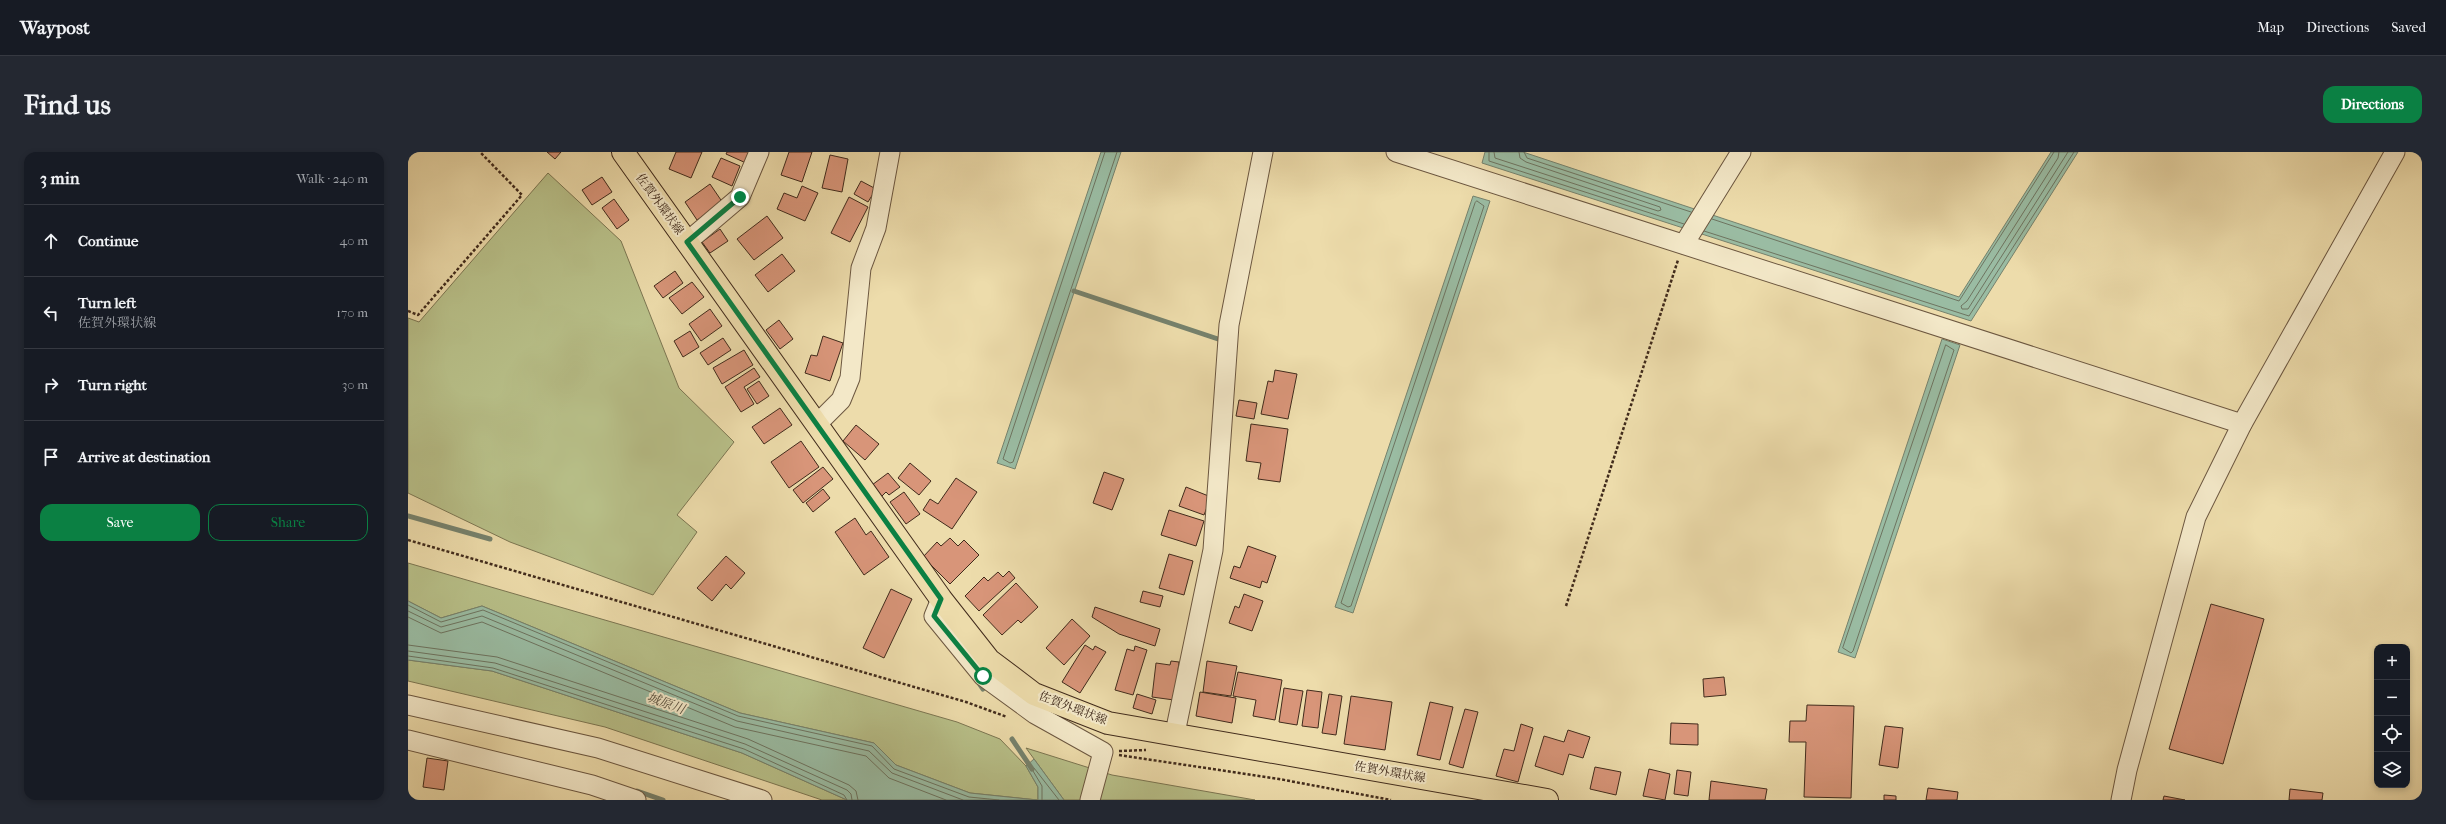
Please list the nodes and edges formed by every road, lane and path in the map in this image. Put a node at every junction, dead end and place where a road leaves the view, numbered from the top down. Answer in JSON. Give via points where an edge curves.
{"nodes":[{"id":1,"x":480,"y":152,"type":"edge"},
{"id":2,"x":623,"y":152,"type":"edge"},
{"id":3,"x":759,"y":152,"type":"edge"},
{"id":4,"x":890,"y":152,"type":"edge"},
{"id":5,"x":1263,"y":152,"type":"edge"},
{"id":6,"x":1396,"y":152,"type":"edge"},
{"id":7,"x":1741,"y":152,"type":"edge"},
{"id":8,"x":2395,"y":152,"type":"edge"},
{"id":9,"x":687,"y":242,"type":"junction"},
{"id":10,"x":1684,"y":244,"type":"junction"},
{"id":11,"x":408,"y":311,"type":"edge"},
{"id":12,"x":818,"y":424,"type":"junction"},
{"id":13,"x":2242,"y":424,"type":"junction"},
{"id":14,"x":408,"y":540,"type":"edge"},
{"id":15,"x":941,"y":599,"type":"junction"},
{"id":16,"x":1566,"y":606,"type":"dead end"},
{"id":17,"x":408,"y":705,"type":"edge"},
{"id":18,"x":1009,"y":718,"type":"dead end"},
{"id":19,"x":1175,"y":733,"type":"junction"},
{"id":20,"x":408,"y":740,"type":"edge"},
{"id":21,"x":1103,"y":752,"type":"junction"},
{"id":22,"x":636,"y":800,"type":"edge"},
{"id":23,"x":762,"y":800,"type":"edge"},
{"id":24,"x":1090,"y":800,"type":"edge"},
{"id":25,"x":1391,"y":800,"type":"edge"},
{"id":26,"x":1547,"y":800,"type":"edge"},
{"id":27,"x":2122,"y":800,"type":"edge"}],
"edges":[{"from":1,"to":11,"type":"path","via":[[522,195],[418,315]]},
{"from":2,"to":9,"type":"main road","name":"佐賀外環状線"},
{"from":3,"to":9,"type":"street","via":[[740,197]]},
{"from":4,"to":12,"type":"street","via":[[876,228],[861,268],[850,378],[841,400]]},
{"from":5,"to":19,"type":"street","via":[[1229,325],[1213,550]]},
{"from":6,"to":10,"type":"street"},
{"from":7,"to":10,"type":"street"},
{"from":8,"to":13,"type":"street"},
{"from":9,"to":12,"type":"main road","name":"佐賀外環状線"},
{"from":10,"to":13,"type":"street"},
{"from":10,"to":16,"type":"path"},
{"from":12,"to":15,"type":"main road","name":"佐賀外環状線"},
{"from":13,"to":27,"type":"street","via":[[2196,517],[2127,770]]},
{"from":14,"to":18,"type":"path","via":[[966,702]]},
{"from":15,"to":19,"type":"main road","name":"佐賀外環状線","via":[[989,660],[1034,694],[1108,723]]},
{"from":15,"to":21,"type":"street","via":[[934,616],[983,676],[1036,714]]},
{"from":17,"to":23,"type":"street","via":[[598,748]]},
{"from":19,"to":26,"type":"main road","name":"佐賀外環状線"},
{"from":20,"to":22,"type":"street","via":[[592,785]]},
{"from":21,"to":24,"type":"street"},
{"from":21,"to":25,"type":"path","via":[[1279,779]]}]}
